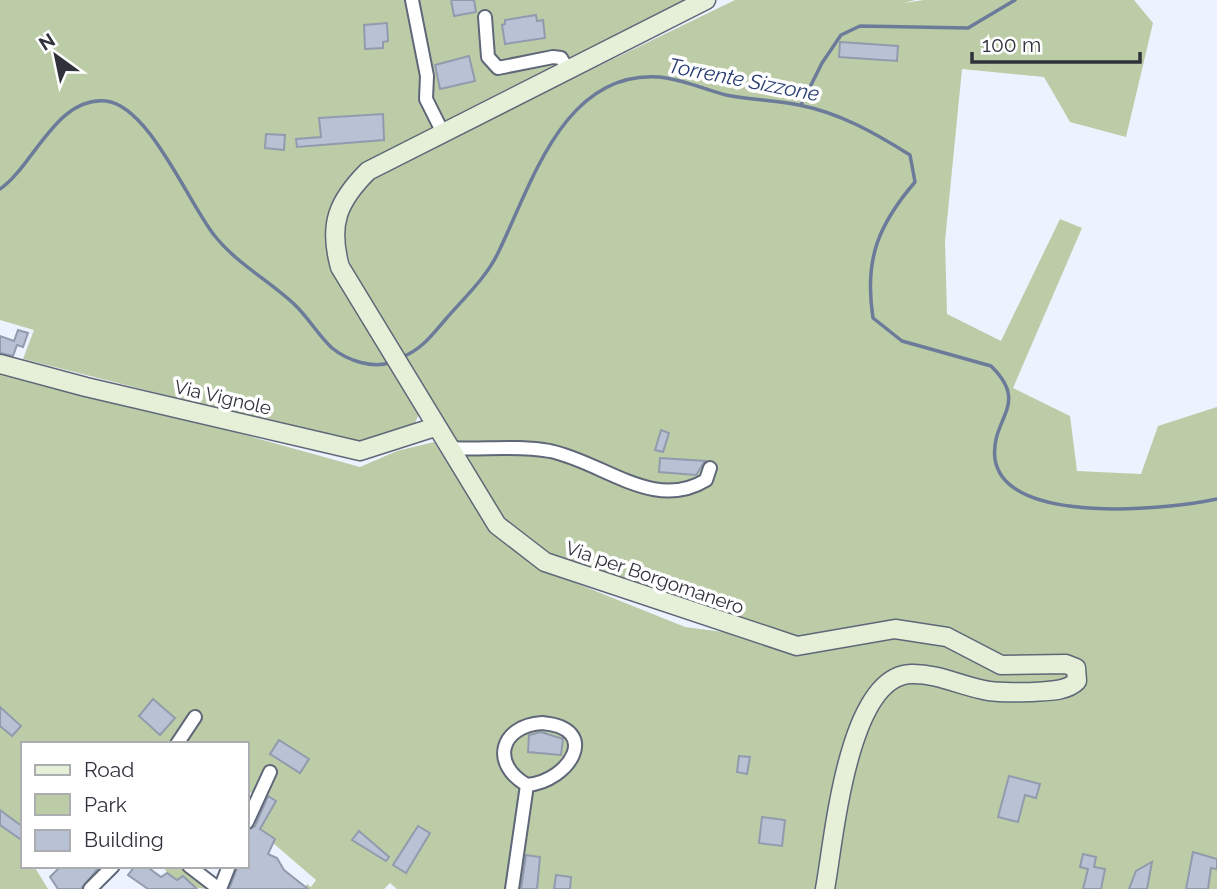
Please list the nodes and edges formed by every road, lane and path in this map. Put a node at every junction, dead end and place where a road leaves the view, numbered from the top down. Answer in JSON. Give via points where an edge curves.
{"nodes":[{"id":1,"x":412,"y":0,"type":"edge"},
{"id":2,"x":706,"y":0,"type":"edge"},
{"id":3,"x":485,"y":17,"type":"dead end"},
{"id":4,"x":567,"y":68,"type":"junction"},
{"id":5,"x":443,"y":133,"type":"junction"},
{"id":6,"x":0,"y":364,"type":"edge"},
{"id":7,"x":435,"y":427,"type":"junction"},
{"id":8,"x":448,"y":448,"type":"junction"},
{"id":9,"x":710,"y":468,"type":"dead end"},
{"id":10,"x":195,"y":717,"type":"dead end"},
{"id":11,"x":178,"y":742,"type":"edge"},
{"id":12,"x":270,"y":772,"type":"dead end"},
{"id":13,"x":527,"y":785,"type":"junction"},
{"id":14,"x":248,"y":820,"type":"edge"},
{"id":15,"x":111,"y":868,"type":"edge"},
{"id":16,"x":192,"y":868,"type":"edge"},
{"id":17,"x":228,"y":868,"type":"edge"},
{"id":18,"x":90,"y":889,"type":"edge"},
{"id":19,"x":219,"y":889,"type":"edge"},
{"id":20,"x":512,"y":889,"type":"edge"},
{"id":21,"x":825,"y":889,"type":"edge"}],
"edges":[{"from":1,"to":5,"type":"street","via":[[427,76],[426,99]]},
{"from":2,"to":4,"type":"main road","name":"Via per Borgomanero"},
{"from":3,"to":4,"type":"street","via":[[488,57],[498,68],[553,57],[561,58]]},
{"from":4,"to":5,"type":"main road","name":"Via per Borgomanero"},
{"from":5,"to":7,"type":"main road","name":"Via per Borgomanero","via":[[368,170],[347,191],[337,212],[340,267]]},
{"from":6,"to":7,"type":"main road","name":"Via Vignole","via":[[360,451]]},
{"from":7,"to":8,"type":"main road","name":"Via per Borgomanero"},
{"from":8,"to":9,"type":"street","via":[[552,452],[670,493],[706,480]]},
{"from":8,"to":21,"type":"main road","name":"Via per Borgomanero","via":[[497,525],[545,562],[797,646],[895,629],[947,637],[1001,665],[1066,664],[1076,668],[1077,681],[1066,688],[1008,693],[907,674],[879,690],[857,733],[846,770]]},
{"from":10,"to":11,"type":"street"},
{"from":12,"to":14,"type":"street"},
{"from":13,"to":13,"type":"street","via":[[548,780],[566,767],[576,742],[570,732],[542,723],[525,724],[513,731],[504,757],[509,770]]},
{"from":13,"to":20,"type":"street"},
{"from":15,"to":18,"type":"street"},
{"from":16,"to":19,"type":"street"},
{"from":17,"to":19,"type":"street"}]}
